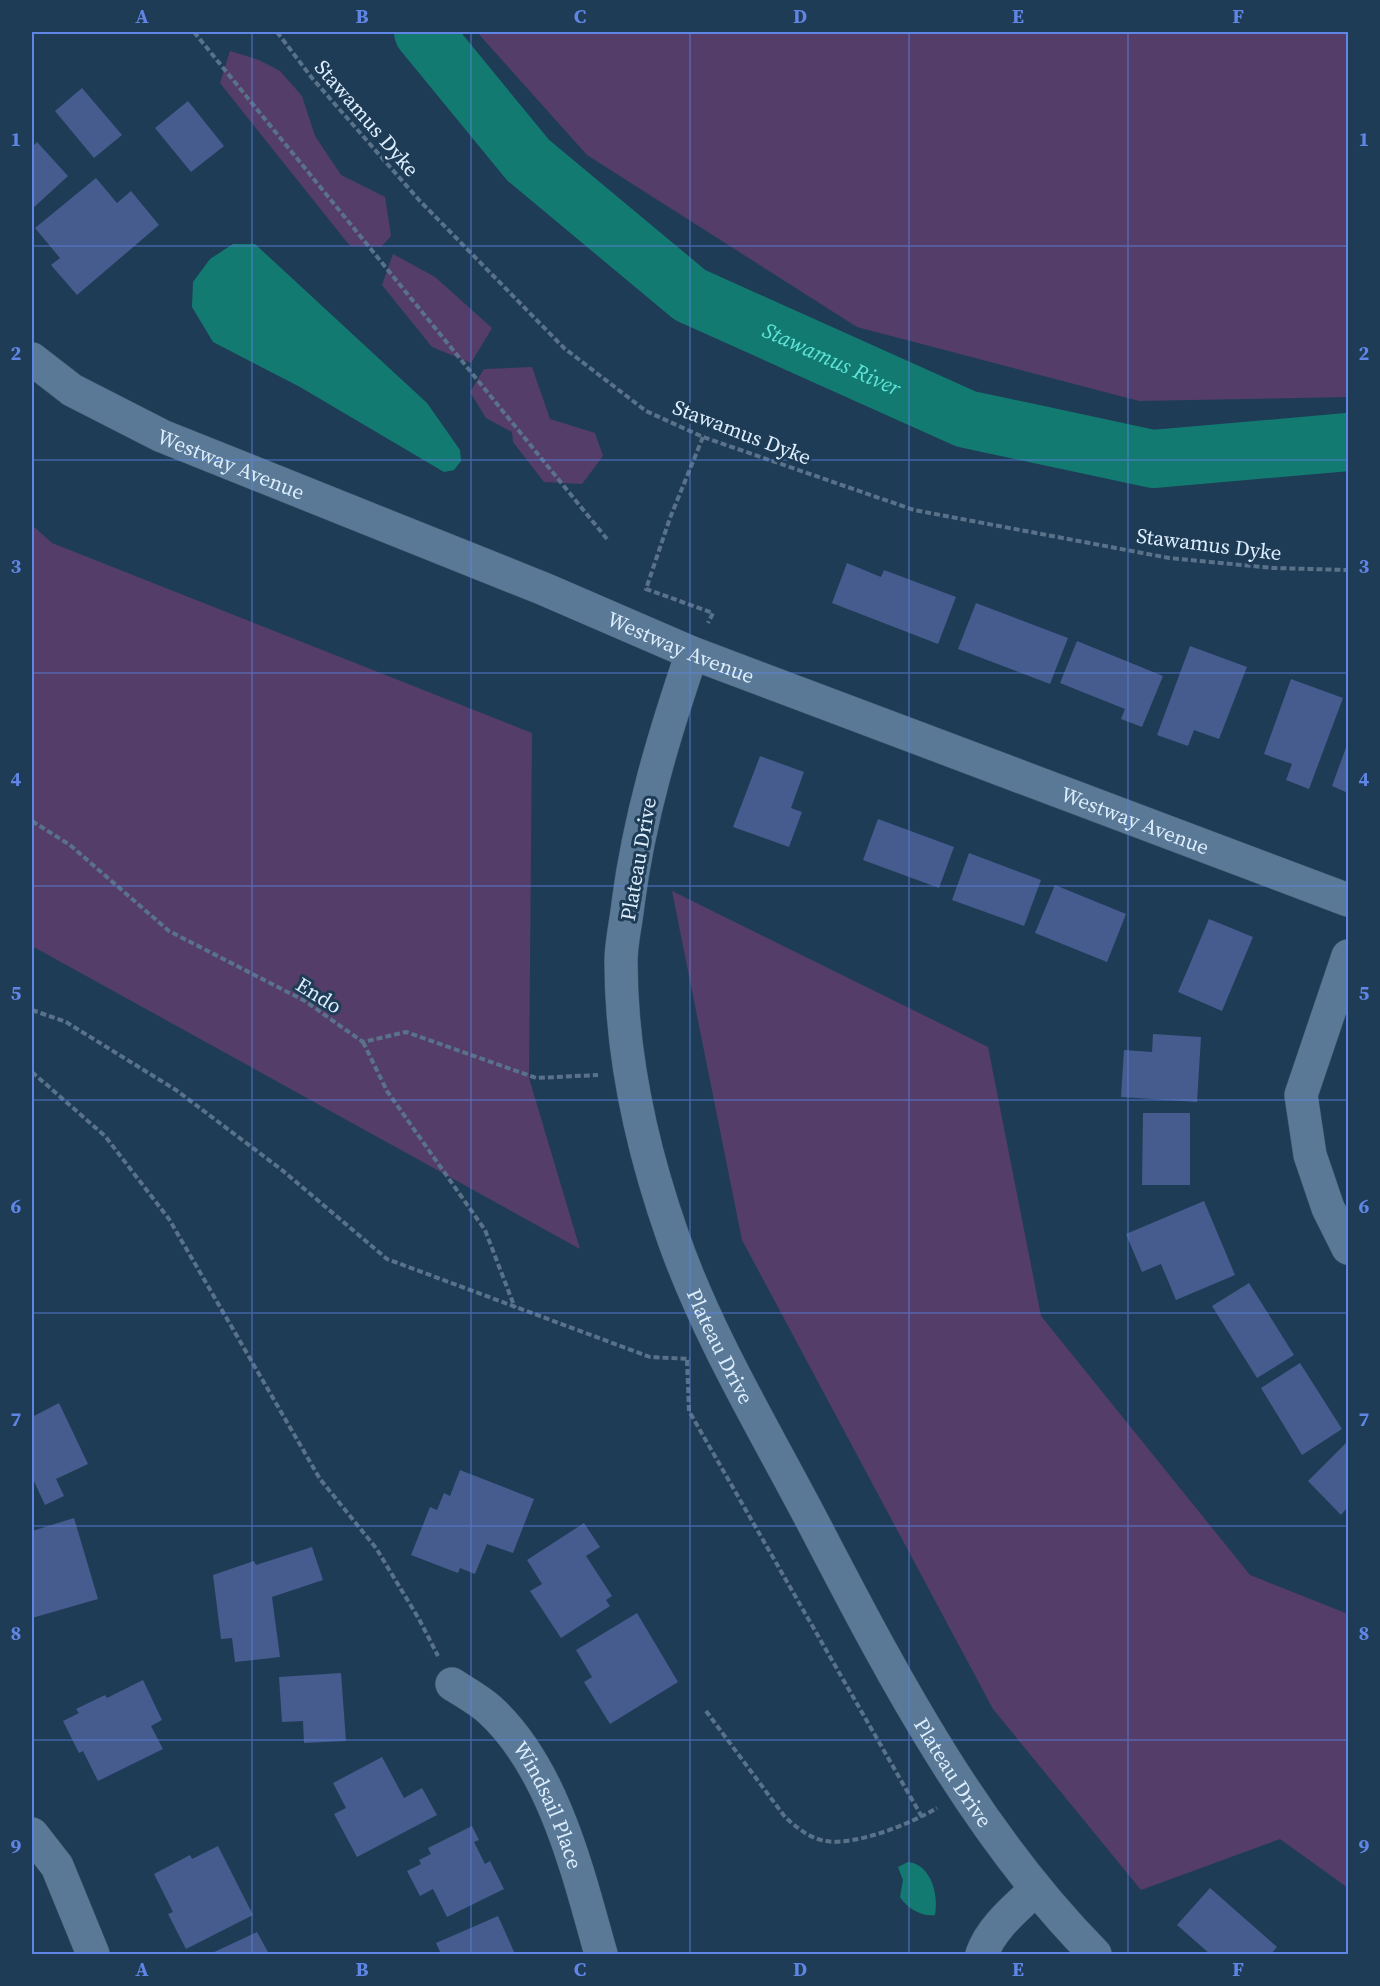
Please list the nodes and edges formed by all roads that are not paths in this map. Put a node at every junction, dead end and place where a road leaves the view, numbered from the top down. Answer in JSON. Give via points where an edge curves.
{"nodes":[{"id":1,"x":32,"y":358,"type":"edge"},
{"id":2,"x":692,"y":653,"type":"junction"},
{"id":3,"x":1348,"y":900,"type":"edge"},
{"id":4,"x":1348,"y":956,"type":"edge"},
{"id":5,"x":1348,"y":1248,"type":"edge"},
{"id":6,"x":452,"y":1684,"type":"road end"},
{"id":7,"x":32,"y":1834,"type":"edge"},
{"id":8,"x":1036,"y":1889,"type":"junction"},
{"id":9,"x":93,"y":1954,"type":"edge"},
{"id":10,"x":601,"y":1954,"type":"edge"},
{"id":11,"x":982,"y":1954,"type":"edge"},
{"id":12,"x":1095,"y":1954,"type":"edge"}],
"edges":[{"from":1,"to":2,"type":"street","name":"Westway Avenue","via":[[72,390],[162,436]]},
{"from":2,"to":3,"type":"street","name":"Westway Avenue"},
{"from":2,"to":8,"type":"street","name":"Plateau Drive","via":[[646,801],[621,960],[629,1073],[647,1148],[673,1237],[721,1347],[848,1590],[966,1791]]},
{"from":4,"to":5,"type":"street","via":[[1301,1095],[1310,1155],[1328,1208]]},
{"from":6,"to":10,"type":"street","name":"Windsail Place","via":[[489,1709],[516,1740],[543,1784],[566,1835]]},
{"from":7,"to":9,"type":"street","via":[[57,1866]]},
{"from":8,"to":11,"type":"street","via":[[986,1942]]},
{"from":8,"to":12,"type":"street","name":"Plateau Drive"}]}
